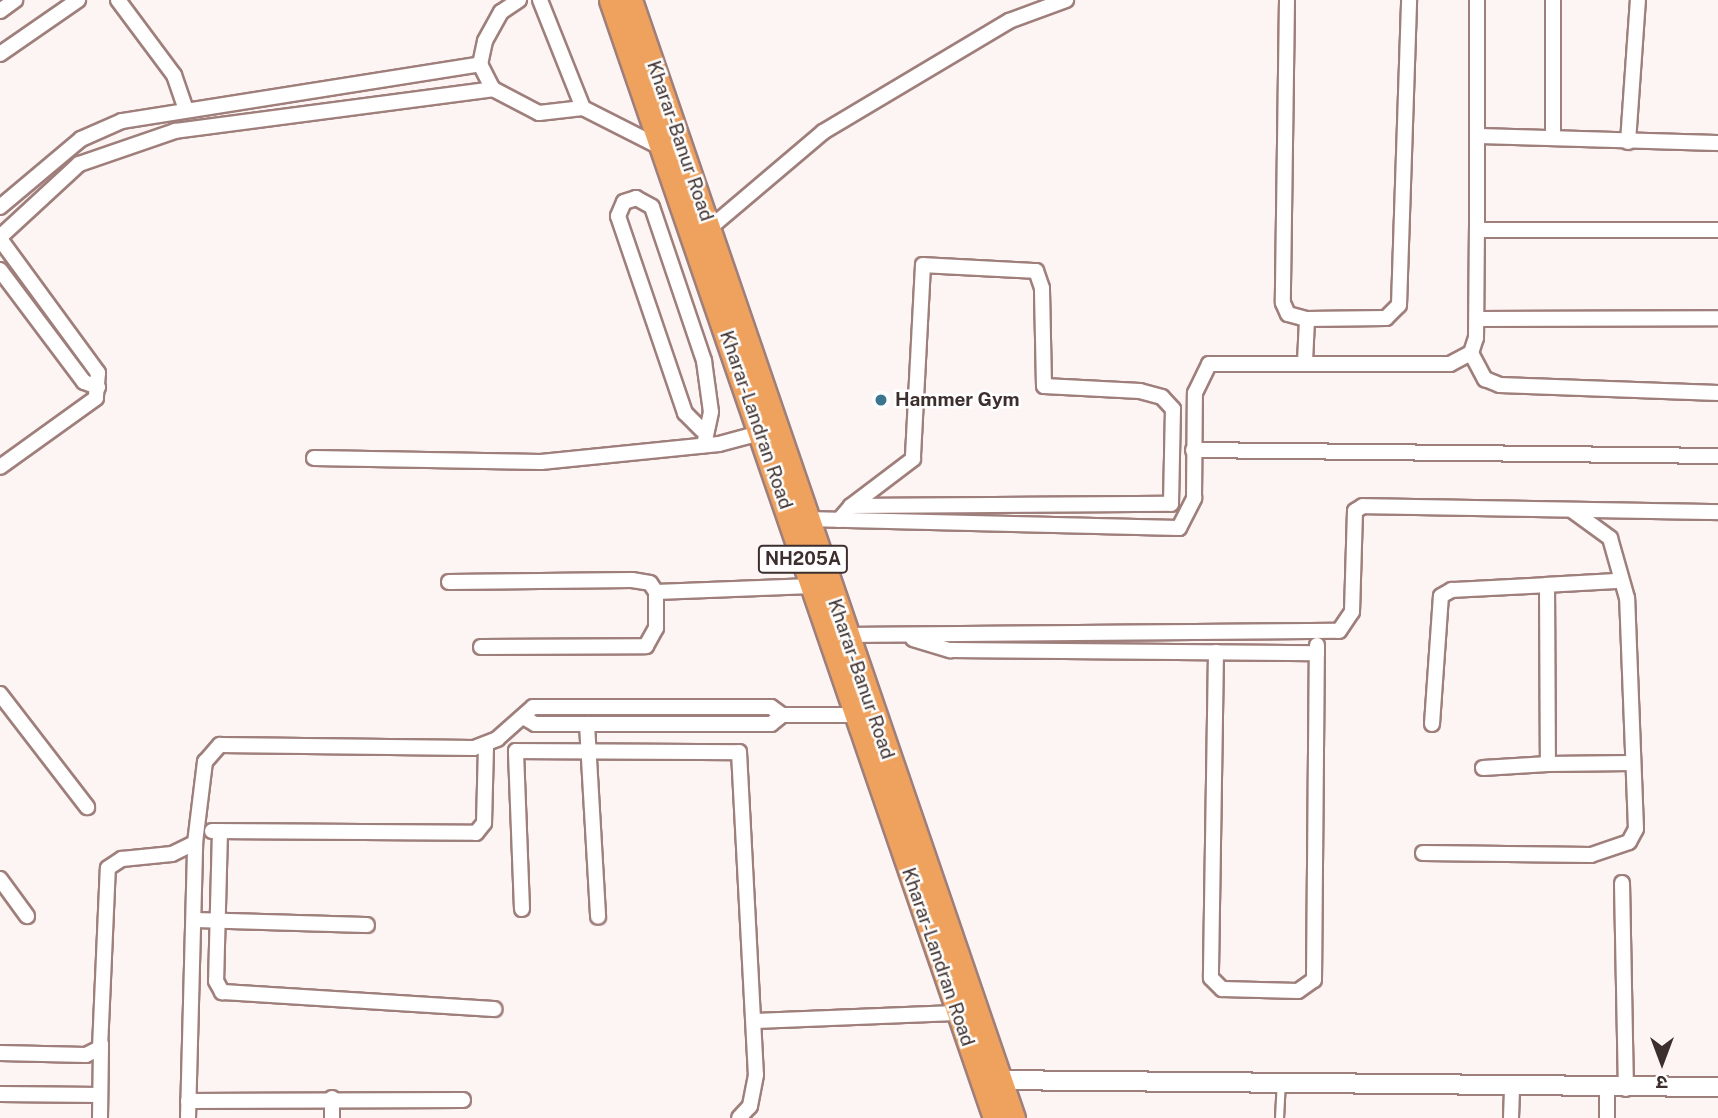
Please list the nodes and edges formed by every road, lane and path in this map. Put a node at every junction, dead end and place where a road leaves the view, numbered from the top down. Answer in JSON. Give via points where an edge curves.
{"nodes":[{"id":1,"x":15,"y":0,"type":"edge"},
{"id":2,"x":78,"y":0,"type":"edge"},
{"id":3,"x":118,"y":0,"type":"edge"},
{"id":4,"x":519,"y":0,"type":"edge"},
{"id":5,"x":540,"y":0,"type":"edge"},
{"id":6,"x":611,"y":0,"type":"edge"},
{"id":7,"x":631,"y":0,"type":"edge"},
{"id":8,"x":1066,"y":0,"type":"edge"},
{"id":9,"x":1287,"y":0,"type":"edge"},
{"id":10,"x":1409,"y":0,"type":"edge"},
{"id":11,"x":1477,"y":0,"type":"edge"},
{"id":12,"x":1553,"y":0,"type":"edge"},
{"id":13,"x":1638,"y":0,"type":"edge"},
{"id":14,"x":0,"y":11,"type":"edge"},
{"id":15,"x":0,"y":54,"type":"edge"},
{"id":16,"x":480,"y":64,"type":"junction"},
{"id":17,"x":492,"y":89,"type":"junction"},
{"id":18,"x":583,"y":108,"type":"junction"},
{"id":19,"x":186,"y":110,"type":"junction"},
{"id":20,"x":1478,"y":135,"type":"junction"},
{"id":21,"x":1553,"y":138,"type":"junction"},
{"id":22,"x":1628,"y":142,"type":"junction"},
{"id":23,"x":1718,"y":143,"type":"edge"},
{"id":24,"x":662,"y":148,"type":"junction"},
{"id":25,"x":0,"y":207,"type":"edge"},
{"id":26,"x":1477,"y":230,"type":"junction"},
{"id":27,"x":1718,"y":230,"type":"edge"},
{"id":28,"x":702,"y":234,"type":"junction"},
{"id":29,"x":0,"y":238,"type":"edge"},
{"id":30,"x":24,"y":271,"type":"junction"},
{"id":31,"x":3,"y":280,"type":"edge"},
{"id":32,"x":1718,"y":318,"type":"edge"},
{"id":33,"x":1307,"y":319,"type":"junction"},
{"id":34,"x":1479,"y":319,"type":"junction"},
{"id":35,"x":1471,"y":353,"type":"junction"},
{"id":36,"x":1305,"y":362,"type":"junction"},
{"id":37,"x":97,"y":387,"type":"junction"},
{"id":38,"x":1718,"y":393,"type":"edge"},
{"id":39,"x":761,"y":433,"type":"junction"},
{"id":40,"x":703,"y":438,"type":"junction"},
{"id":41,"x":1193,"y":450,"type":"junction"},
{"id":42,"x":1718,"y":456,"type":"edge"},
{"id":43,"x":314,"y":458,"type":"dead end"},
{"id":44,"x":0,"y":467,"type":"edge"},
{"id":45,"x":851,"y":506,"type":"junction"},
{"id":46,"x":1572,"y":510,"type":"junction"},
{"id":47,"x":1718,"y":512,"type":"edge"},
{"id":48,"x":806,"y":519,"type":"junction"},
{"id":49,"x":839,"y":520,"type":"junction"},
{"id":50,"x":449,"y":582,"type":"dead end"},
{"id":51,"x":1618,"y":582,"type":"junction"},
{"id":52,"x":1547,"y":585,"type":"junction"},
{"id":53,"x":812,"y":586,"type":"junction"},
{"id":54,"x":656,"y":593,"type":"junction"},
{"id":55,"x":829,"y":611,"type":"junction"},
{"id":56,"x":1318,"y":633,"type":"junction"},
{"id":57,"x":845,"y":635,"type":"junction"},
{"id":58,"x":909,"y":637,"type":"junction"},
{"id":59,"x":481,"y":647,"type":"dead end"},
{"id":60,"x":1216,"y":652,"type":"junction"},
{"id":61,"x":1317,"y":653,"type":"junction"},
{"id":62,"x":0,"y":694,"type":"edge"},
{"id":63,"x":738,"y":707,"type":"junction"},
{"id":64,"x":782,"y":715,"type":"junction"},
{"id":65,"x":855,"y":715,"type":"junction"},
{"id":66,"x":523,"y":717,"type":"junction"},
{"id":67,"x":587,"y":724,"type":"junction"},
{"id":68,"x":739,"y":724,"type":"junction"},
{"id":69,"x":1432,"y":724,"type":"dead end"},
{"id":70,"x":486,"y":746,"type":"junction"},
{"id":71,"x":589,"y":750,"type":"junction"},
{"id":72,"x":740,"y":754,"type":"junction"},
{"id":73,"x":1631,"y":763,"type":"junction"},
{"id":74,"x":1548,"y":764,"type":"junction"},
{"id":75,"x":1483,"y":768,"type":"dead end"},
{"id":76,"x":87,"y":807,"type":"dead end"},
{"id":77,"x":219,"y":831,"type":"junction"},
{"id":78,"x":197,"y":837,"type":"junction"},
{"id":79,"x":1423,"y":853,"type":"dead end"},
{"id":80,"x":0,"y":879,"type":"edge"},
{"id":81,"x":1622,"y":883,"type":"dead end"},
{"id":82,"x":522,"y":909,"type":"dead end"},
{"id":83,"x":27,"y":916,"type":"dead end"},
{"id":84,"x":598,"y":917,"type":"dead end"},
{"id":85,"x":194,"y":920,"type":"junction"},
{"id":86,"x":217,"y":920,"type":"junction"},
{"id":87,"x":368,"y":925,"type":"dead end"},
{"id":88,"x":494,"y":1009,"type":"dead end"},
{"id":89,"x":956,"y":1013,"type":"junction"},
{"id":90,"x":756,"y":1021,"type":"junction"},
{"id":91,"x":101,"y":1044,"type":"junction"},
{"id":92,"x":0,"y":1053,"type":"edge"},
{"id":93,"x":992,"y":1080,"type":"junction"},
{"id":94,"x":1281,"y":1082,"type":"junction"},
{"id":95,"x":1718,"y":1087,"type":"edge"},
{"id":96,"x":1512,"y":1089,"type":"junction"},
{"id":97,"x":1607,"y":1089,"type":"junction"},
{"id":98,"x":1626,"y":1089,"type":"junction"},
{"id":99,"x":0,"y":1094,"type":"edge"},
{"id":100,"x":100,"y":1096,"type":"junction"},
{"id":101,"x":332,"y":1098,"type":"junction"},
{"id":102,"x":463,"y":1100,"type":"dead end"},
{"id":103,"x":188,"y":1101,"type":"junction"},
{"id":104,"x":753,"y":1112,"type":"edge"},
{"id":105,"x":100,"y":1118,"type":"edge"},
{"id":106,"x":188,"y":1118,"type":"edge"},
{"id":107,"x":332,"y":1118,"type":"edge"},
{"id":108,"x":739,"y":1118,"type":"edge"},
{"id":109,"x":995,"y":1118,"type":"edge"},
{"id":110,"x":1012,"y":1118,"type":"edge"},
{"id":111,"x":1279,"y":1118,"type":"edge"},
{"id":112,"x":1511,"y":1118,"type":"edge"},
{"id":113,"x":1607,"y":1118,"type":"edge"}],
"edges":[{"from":1,"to":14,"type":"street"},
{"from":2,"to":15,"type":"street"},
{"from":3,"to":19,"type":"street","via":[[174,75]]},
{"from":4,"to":16,"type":"street","via":[[501,12]]},
{"from":5,"to":18,"type":"street"},
{"from":6,"to":24,"type":"highway","name":"Kharar-Landran Road","number":"NH205A"},
{"from":7,"to":28,"type":"highway","name":"Kharar-Banur Road","number":"NH205A"},
{"from":8,"to":28,"type":"street","via":[[1009,21],[823,132]]},
{"from":9,"to":33,"type":"street","via":[[1283,303],[1288,314]]},
{"from":10,"to":33,"type":"street","via":[[1399,305],[1386,318]]},
{"from":11,"to":20,"type":"street"},
{"from":12,"to":21,"type":"street"},
{"from":13,"to":22,"type":"street"},
{"from":16,"to":17,"type":"street"},
{"from":16,"to":19,"type":"street"},
{"from":17,"to":18,"type":"street","via":[[513,105],[538,113]]},
{"from":17,"to":29,"type":"street","via":[[175,131],[79,164]]},
{"from":18,"to":24,"type":"street"},
{"from":19,"to":25,"type":"street","via":[[102,127]]},
{"from":20,"to":21,"type":"street"},
{"from":20,"to":26,"type":"street"},
{"from":21,"to":22,"type":"street"},
{"from":22,"to":23,"type":"street"},
{"from":24,"to":28,"type":"highway","name":"Kharar-Landran Road","number":"NH205A"},
{"from":26,"to":27,"type":"street"},
{"from":26,"to":34,"type":"street"},
{"from":28,"to":39,"type":"highway","name":"Kharar-Landran Road","number":"NH205A"},
{"from":28,"to":48,"type":"highway","name":"Kharar-Banur Road","number":"NH205A"},
{"from":29,"to":30,"type":"street"},
{"from":30,"to":31,"type":"street"},
{"from":30,"to":37,"type":"street","via":[[97,373]]},
{"from":31,"to":37,"type":"street","via":[[84,382]]},
{"from":32,"to":34,"type":"street"},
{"from":33,"to":36,"type":"street"},
{"from":34,"to":35,"type":"street"},
{"from":35,"to":36,"type":"street","via":[[1450,365]]},
{"from":35,"to":38,"type":"street","via":[[1485,380],[1500,385]]},
{"from":36,"to":41,"type":"street","via":[[1209,364],[1195,393]]},
{"from":37,"to":44,"type":"street","via":[[96,398]]},
{"from":39,"to":40,"type":"street"},
{"from":39,"to":53,"type":"highway","name":"Kharar-Landran Road","number":"NH205A"},
{"from":40,"to":40,"type":"street","via":[[685,413],[621,224],[620,209],[636,198],[652,207],[704,361],[711,412]]},
{"from":40,"to":43,"type":"street","via":[[541,462]]},
{"from":41,"to":42,"type":"street"},
{"from":41,"to":49,"type":"street","via":[[1194,498],[1179,528]]},
{"from":45,"to":45,"type":"street","via":[[913,458],[923,265],[1033,270],[1042,288],[1044,386],[1140,391],[1161,397],[1172,409],[1175,500],[1168,505]]},
{"from":45,"to":49,"type":"street"},
{"from":46,"to":47,"type":"street"},
{"from":46,"to":51,"type":"street","via":[[1610,538]]},
{"from":46,"to":56,"type":"street","via":[[1359,508],[1350,623]]},
{"from":48,"to":49,"type":"street"},
{"from":48,"to":55,"type":"highway","name":"Kharar-Banur Road","number":"NH205A"},
{"from":50,"to":54,"type":"street","via":[[632,580],[650,583]]},
{"from":51,"to":52,"type":"street"},
{"from":51,"to":73,"type":"street","via":[[1627,598]]},
{"from":52,"to":69,"type":"street","via":[[1452,590],[1441,596]]},
{"from":52,"to":74,"type":"street"},
{"from":53,"to":54,"type":"street"},
{"from":53,"to":55,"type":"highway","name":"Kharar-Landran Road","number":"NH205A"},
{"from":54,"to":59,"type":"street","via":[[656,628],[646,646]]},
{"from":55,"to":57,"type":"highway","name":"Kharar-Banur Road","number":"NH205A"},
{"from":55,"to":65,"type":"highway","name":"Kharar-Landran Road","number":"NH205A"},
{"from":56,"to":58,"type":"street","via":[[948,630]]},
{"from":56,"to":61,"type":"street"},
{"from":57,"to":58,"type":"street"},
{"from":57,"to":93,"type":"highway","name":"Kharar-Banur Road","number":"NH205A"},
{"from":58,"to":60,"type":"street","via":[[950,650]]},
{"from":60,"to":61,"type":"street"},
{"from":60,"to":61,"type":"street","via":[[1211,978],[1222,989],[1298,991],[1314,981]]},
{"from":62,"to":76,"type":"street"},
{"from":63,"to":64,"type":"street","via":[[771,707]]},
{"from":63,"to":66,"type":"street","via":[[533,707]]},
{"from":63,"to":68,"type":"street"},
{"from":64,"to":65,"type":"street"},
{"from":64,"to":68,"type":"street","via":[[771,724]]},
{"from":65,"to":89,"type":"highway","name":"Kharar-Landran Road","number":"NH205A"},
{"from":66,"to":67,"type":"street","via":[[535,724]]},
{"from":66,"to":70,"type":"street"},
{"from":67,"to":68,"type":"street"},
{"from":67,"to":71,"type":"street"},
{"from":68,"to":72,"type":"street"},
{"from":70,"to":77,"type":"street","via":[[484,823],[476,833]]},
{"from":70,"to":78,"type":"street","via":[[220,745],[205,762]]},
{"from":71,"to":72,"type":"street"},
{"from":71,"to":82,"type":"street","via":[[513,755]]},
{"from":71,"to":84,"type":"street"},
{"from":72,"to":90,"type":"street"},
{"from":73,"to":74,"type":"street"},
{"from":73,"to":79,"type":"street","via":[[1636,829],[1615,849],[1591,855]]},
{"from":74,"to":75,"type":"street"},
{"from":77,"to":78,"type":"street"},
{"from":77,"to":86,"type":"street"},
{"from":78,"to":85,"type":"street"},
{"from":78,"to":91,"type":"street","via":[[172,854],[122,859],[108,868]]},
{"from":80,"to":83,"type":"street"},
{"from":81,"to":98,"type":"street"},
{"from":85,"to":86,"type":"street"},
{"from":85,"to":103,"type":"street"},
{"from":86,"to":87,"type":"street"},
{"from":86,"to":88,"type":"street","via":[[216,981],[230,996]]},
{"from":89,"to":90,"type":"street"},
{"from":89,"to":93,"type":"highway","name":"Kharar-Landran Road","number":"NH205A"},
{"from":90,"to":104,"type":"street"},
{"from":91,"to":92,"type":"street","via":[[86,1055]]},
{"from":91,"to":100,"type":"street"},
{"from":93,"to":94,"type":"street"},
{"from":93,"to":109,"type":"highway","name":"Kharar-Landran Road","number":"NH205A"},
{"from":93,"to":110,"type":"highway","name":"Kharar-Banur Road","number":"NH205A"},
{"from":94,"to":96,"type":"street"},
{"from":94,"to":111,"type":"lane"},
{"from":95,"to":98,"type":"street"},
{"from":96,"to":97,"type":"street"},
{"from":96,"to":112,"type":"street"},
{"from":97,"to":98,"type":"street"},
{"from":97,"to":113,"type":"street"},
{"from":99,"to":100,"type":"street"},
{"from":100,"to":105,"type":"street"},
{"from":101,"to":102,"type":"street"},
{"from":101,"to":103,"type":"street"},
{"from":101,"to":107,"type":"street"},
{"from":103,"to":106,"type":"street"},
{"from":104,"to":108,"type":"street"}]}
